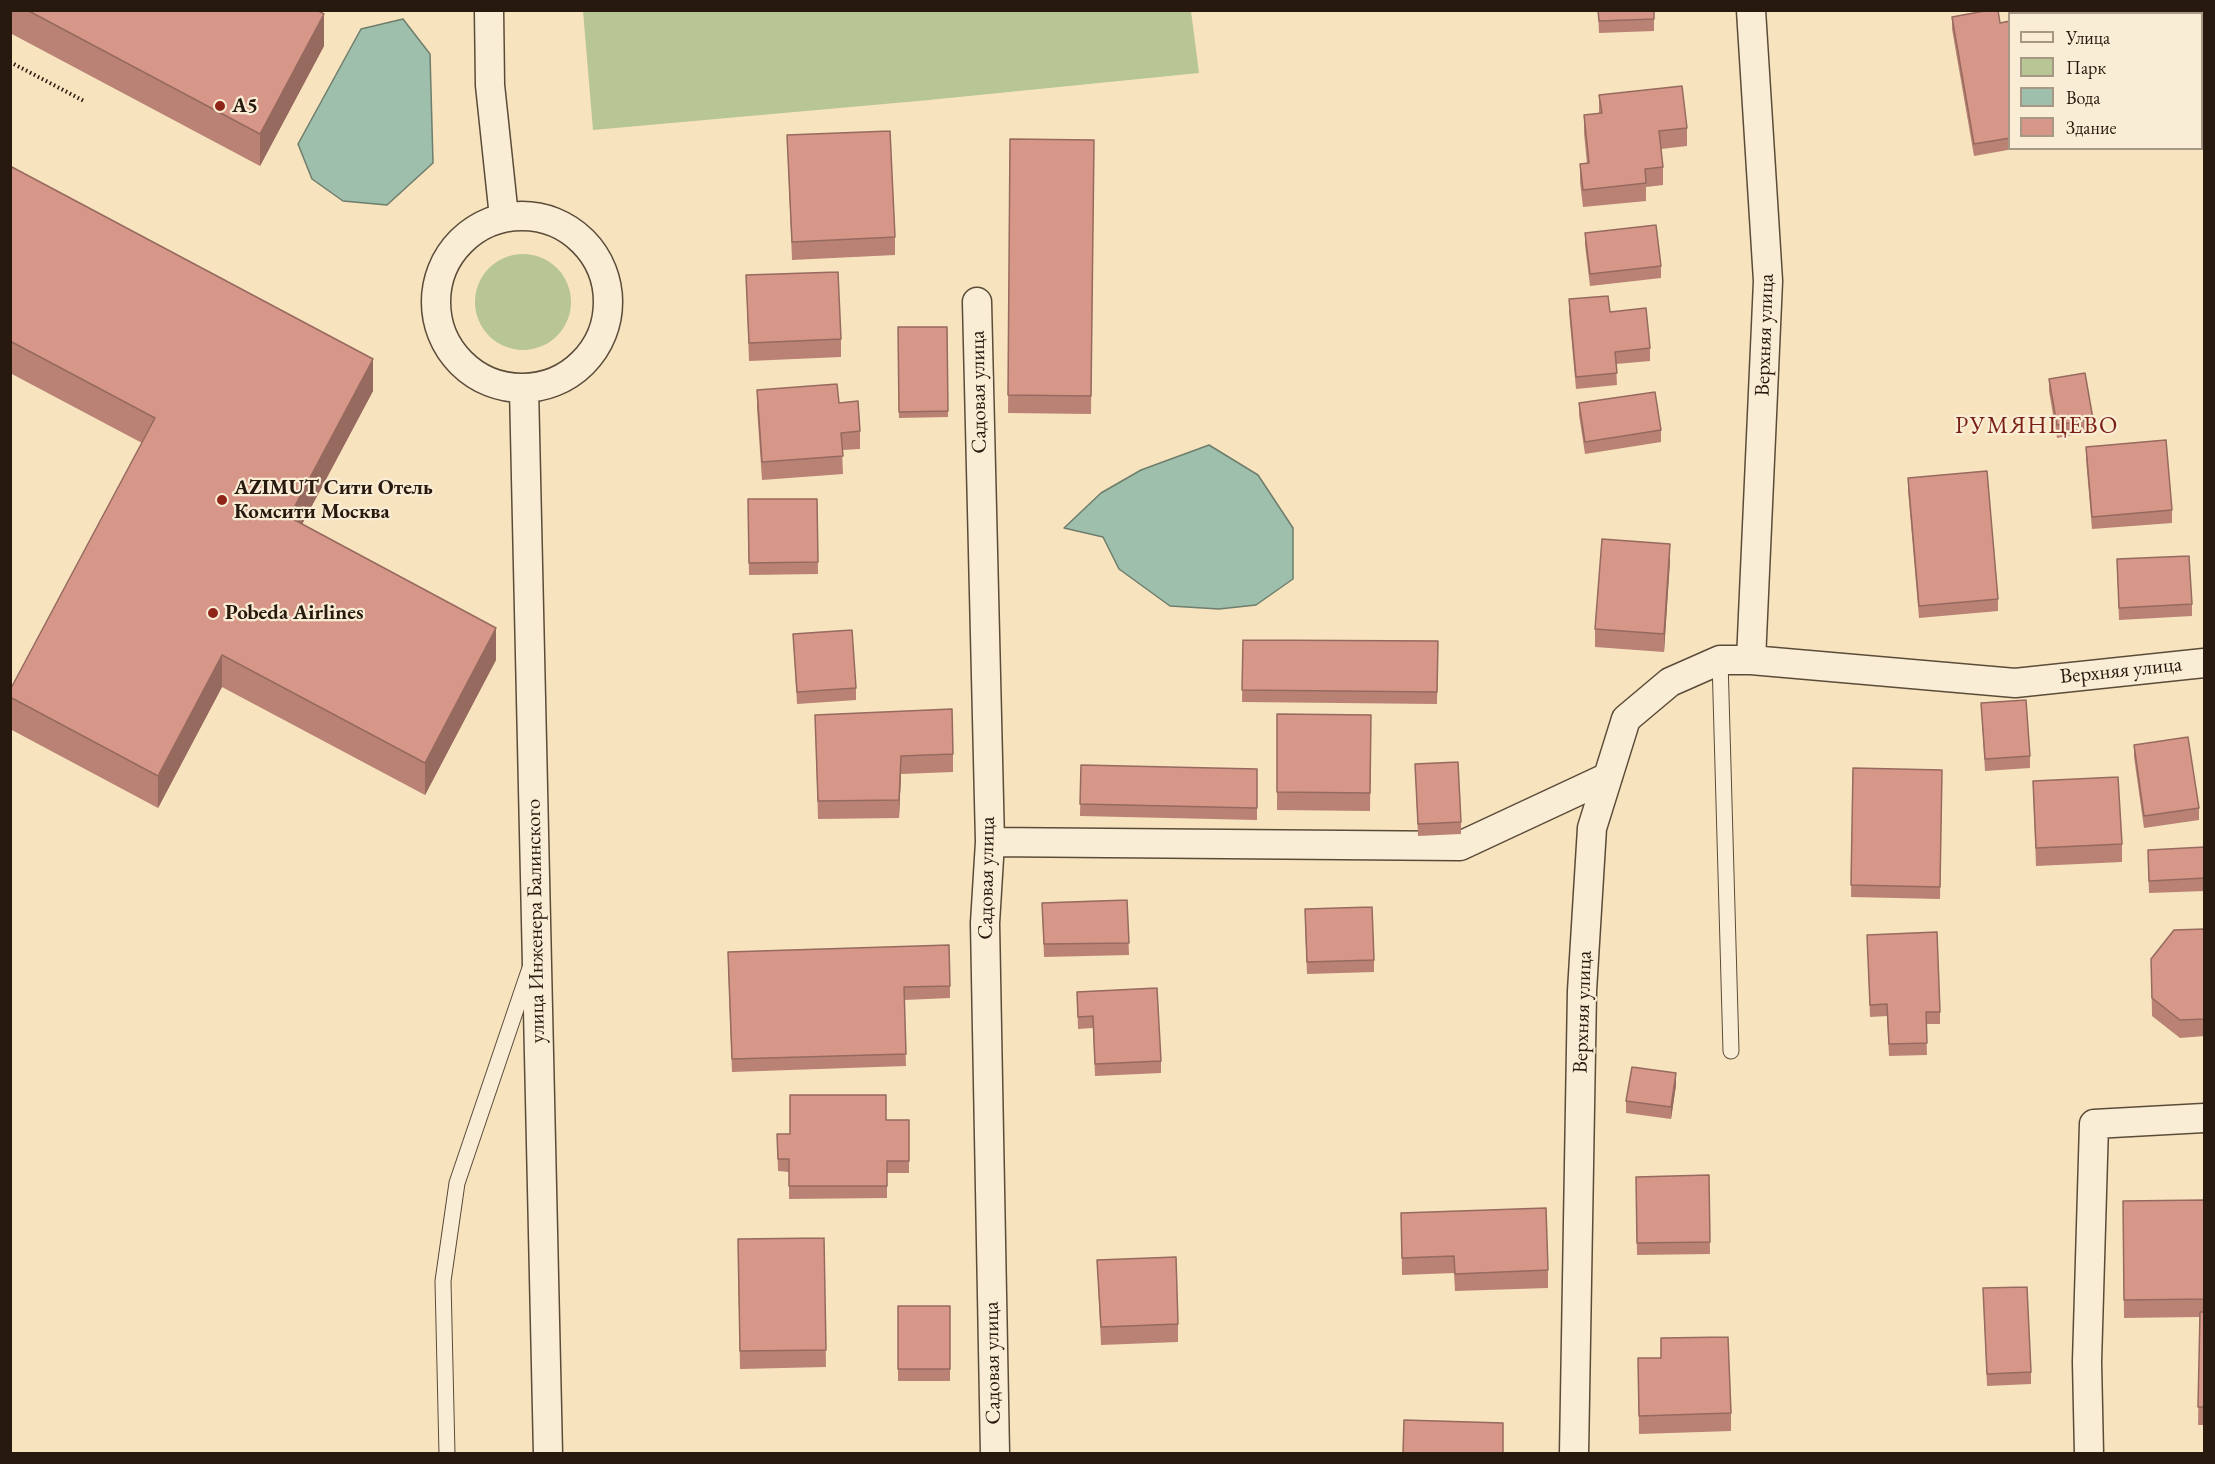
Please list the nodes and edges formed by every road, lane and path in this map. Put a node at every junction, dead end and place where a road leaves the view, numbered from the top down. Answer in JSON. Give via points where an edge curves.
{"nodes":[{"id":1,"x":489,"y":10,"type":"edge"},
{"id":2,"x":1751,"y":10,"type":"edge"},
{"id":3,"x":10,"y":62,"type":"edge"},
{"id":4,"x":84,"y":101,"type":"dead end"},
{"id":5,"x":504,"y":217,"type":"junction"},
{"id":6,"x":977,"y":302,"type":"dead end"},
{"id":7,"x":524,"y":388,"type":"junction"},
{"id":8,"x":1720,"y":660,"type":"junction"},
{"id":9,"x":1751,"y":660,"type":"junction"},
{"id":10,"x":2205,"y":663,"type":"edge"},
{"id":11,"x":1608,"y":777,"type":"junction"},
{"id":12,"x":990,"y":842,"type":"junction"},
{"id":13,"x":537,"y":948,"type":"junction"},
{"id":14,"x":1731,"y":1051,"type":"dead end"},
{"id":15,"x":2205,"y":1118,"type":"edge"},
{"id":16,"x":447,"y":1454,"type":"edge"},
{"id":17,"x":548,"y":1454,"type":"edge"},
{"id":18,"x":995,"y":1454,"type":"edge"},
{"id":19,"x":1574,"y":1454,"type":"edge"},
{"id":20,"x":2089,"y":1454,"type":"edge"}],
"edges":[{"from":1,"to":5,"type":"street","via":[[490,85]]},
{"from":2,"to":9,"type":"street","name":"Верхняя улица","via":[[1768,281]]},
{"from":3,"to":4,"type":"path"},
{"from":5,"to":7,"type":"street","via":[[476,229],[454,248],[440,274],[435,304],[441,334],[463,364],[494,384]]},
{"from":5,"to":7,"type":"street","via":[[534,217],[563,226],[575,235],[602,270],[608,300],[603,330],[579,367],[560,379]]},
{"from":6,"to":12,"type":"street","name":"Садовая улица"},
{"from":7,"to":13,"type":"street","name":"улица Инженера Балинского"},
{"from":8,"to":9,"type":"street","name":"Верхняя улица"},
{"from":8,"to":11,"type":"street","name":"Верхняя улица","via":[[1670,682],[1626,719]]},
{"from":8,"to":14,"type":"lane"},
{"from":9,"to":10,"type":"street","name":"Верхняя улица","via":[[2015,683]]},
{"from":11,"to":12,"type":"street","via":[[1460,846]]},
{"from":11,"to":19,"type":"street","name":"Верхняя улица","via":[[1592,828],[1582,992]]},
{"from":12,"to":18,"type":"street","name":"Садовая улица","via":[[985,923]]},
{"from":13,"to":16,"type":"lane","via":[[457,1184],[443,1281]]},
{"from":13,"to":17,"type":"street","name":"улица Инженера Балинского"},
{"from":15,"to":20,"type":"street","via":[[2094,1124],[2087,1362]]}]}
